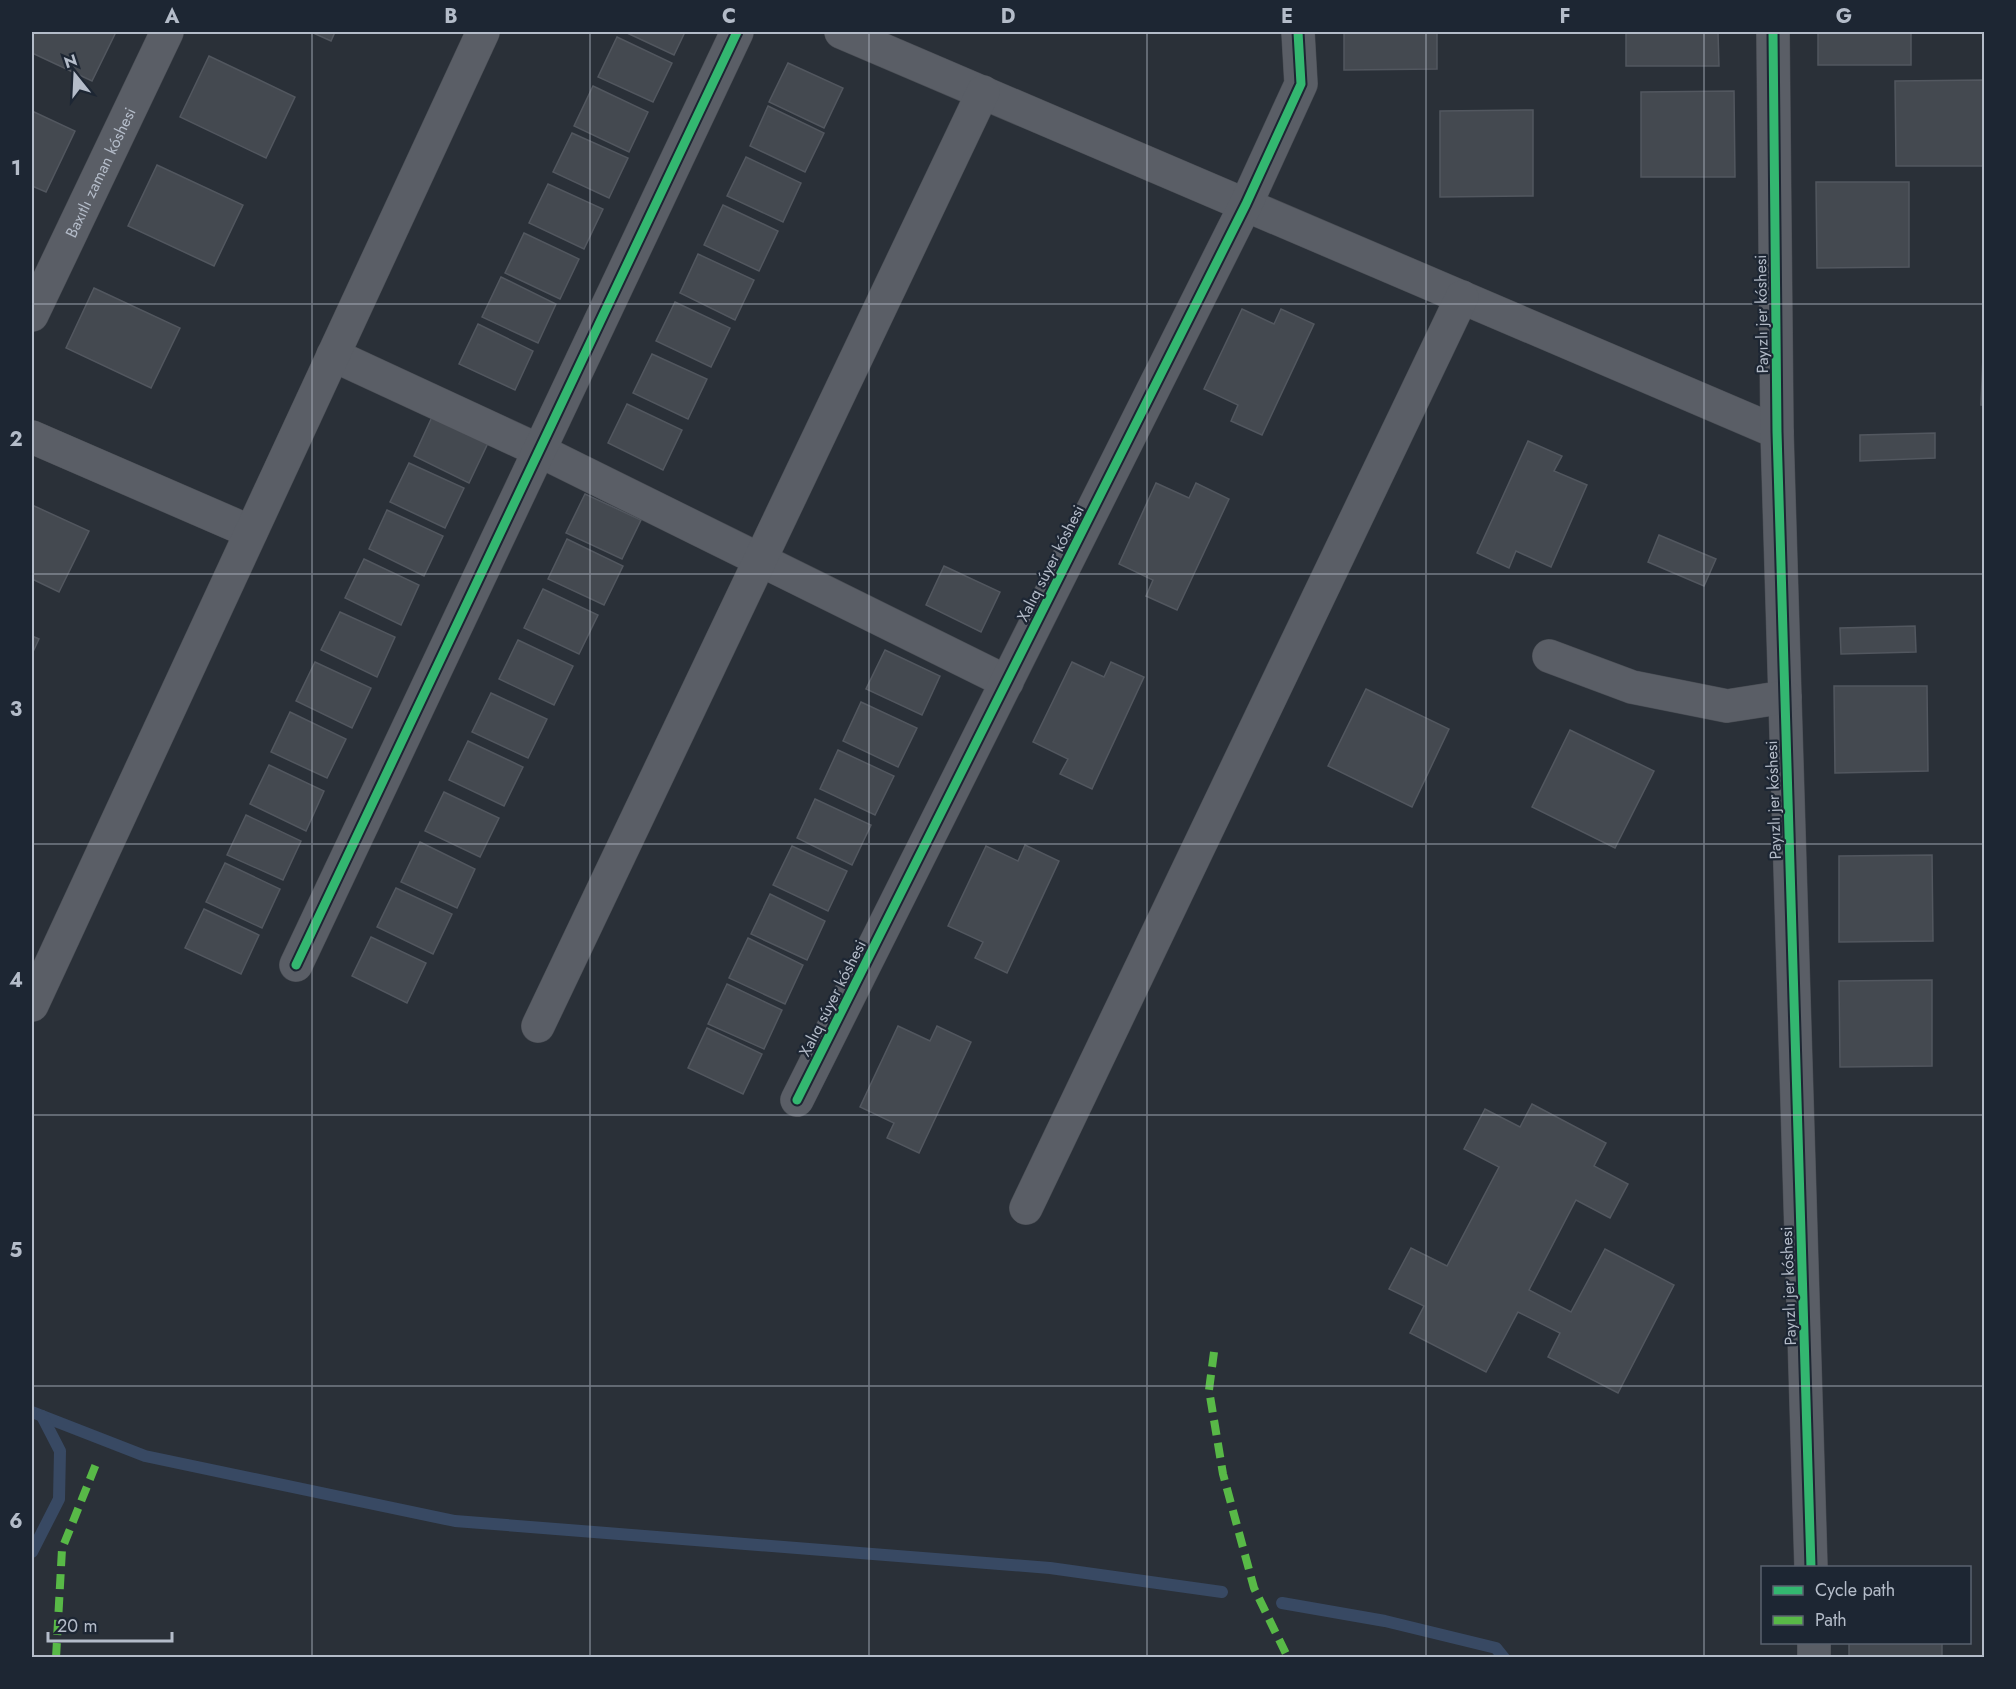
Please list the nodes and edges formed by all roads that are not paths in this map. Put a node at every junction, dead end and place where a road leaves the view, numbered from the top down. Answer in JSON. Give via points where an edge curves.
{"nodes":[{"id":1,"x":167,"y":32,"type":"edge"},
{"id":2,"x":483,"y":32,"type":"edge"},
{"id":3,"x":737,"y":32,"type":"edge"},
{"id":4,"x":841,"y":32,"type":"edge"},
{"id":5,"x":1298,"y":32,"type":"edge"},
{"id":6,"x":1773,"y":32,"type":"edge"},
{"id":7,"x":983,"y":92,"type":"junction"},
{"id":8,"x":1246,"y":204,"type":"junction"},
{"id":9,"x":1462,"y":297,"type":"junction"},
{"id":10,"x":32,"y":315,"type":"edge"},
{"id":11,"x":333,"y":355,"type":"junction"},
{"id":12,"x":1777,"y":432,"type":"junction"},
{"id":13,"x":32,"y":437,"type":"edge"},
{"id":14,"x":538,"y":450,"type":"junction"},
{"id":15,"x":251,"y":532,"type":"junction"},
{"id":16,"x":761,"y":560,"type":"junction"},
{"id":17,"x":1549,"y":656,"type":"dead end"},
{"id":18,"x":1007,"y":682,"type":"junction"},
{"id":19,"x":1785,"y":698,"type":"junction"},
{"id":20,"x":296,"y":965,"type":"dead end"},
{"id":21,"x":32,"y":1005,"type":"edge"},
{"id":22,"x":538,"y":1026,"type":"dead end"},
{"id":23,"x":797,"y":1100,"type":"dead end"},
{"id":24,"x":1026,"y":1208,"type":"dead end"},
{"id":25,"x":1811,"y":1566,"type":"edge"}],
"edges":[{"from":1,"to":10,"type":"street","name":"Baxıtlı zaman kóshesi"},
{"from":2,"to":11,"type":"street"},
{"from":3,"to":14,"type":"street"},
{"from":4,"to":7,"type":"street"},
{"from":5,"to":8,"type":"street","name":"Xalıq súyer kóshesi","via":[[1301,84]]},
{"from":6,"to":12,"type":"street","name":"Payızlı jer kóshesi"},
{"from":7,"to":8,"type":"street"},
{"from":7,"to":16,"type":"street"},
{"from":8,"to":9,"type":"street"},
{"from":8,"to":18,"type":"street","name":"Xalıq súyer kóshesi"},
{"from":9,"to":12,"type":"street"},
{"from":9,"to":24,"type":"street"},
{"from":11,"to":14,"type":"street"},
{"from":11,"to":15,"type":"street"},
{"from":12,"to":19,"type":"street","name":"Payızlı jer kóshesi"},
{"from":13,"to":15,"type":"street"},
{"from":14,"to":16,"type":"street"},
{"from":14,"to":20,"type":"street"},
{"from":15,"to":21,"type":"street"},
{"from":16,"to":18,"type":"street"},
{"from":16,"to":22,"type":"street"},
{"from":17,"to":19,"type":"street","via":[[1632,687],[1727,706]]},
{"from":18,"to":23,"type":"street","name":"Xalıq súyer kóshesi"},
{"from":19,"to":25,"type":"street","name":"Payızlı jer kóshesi"}]}
